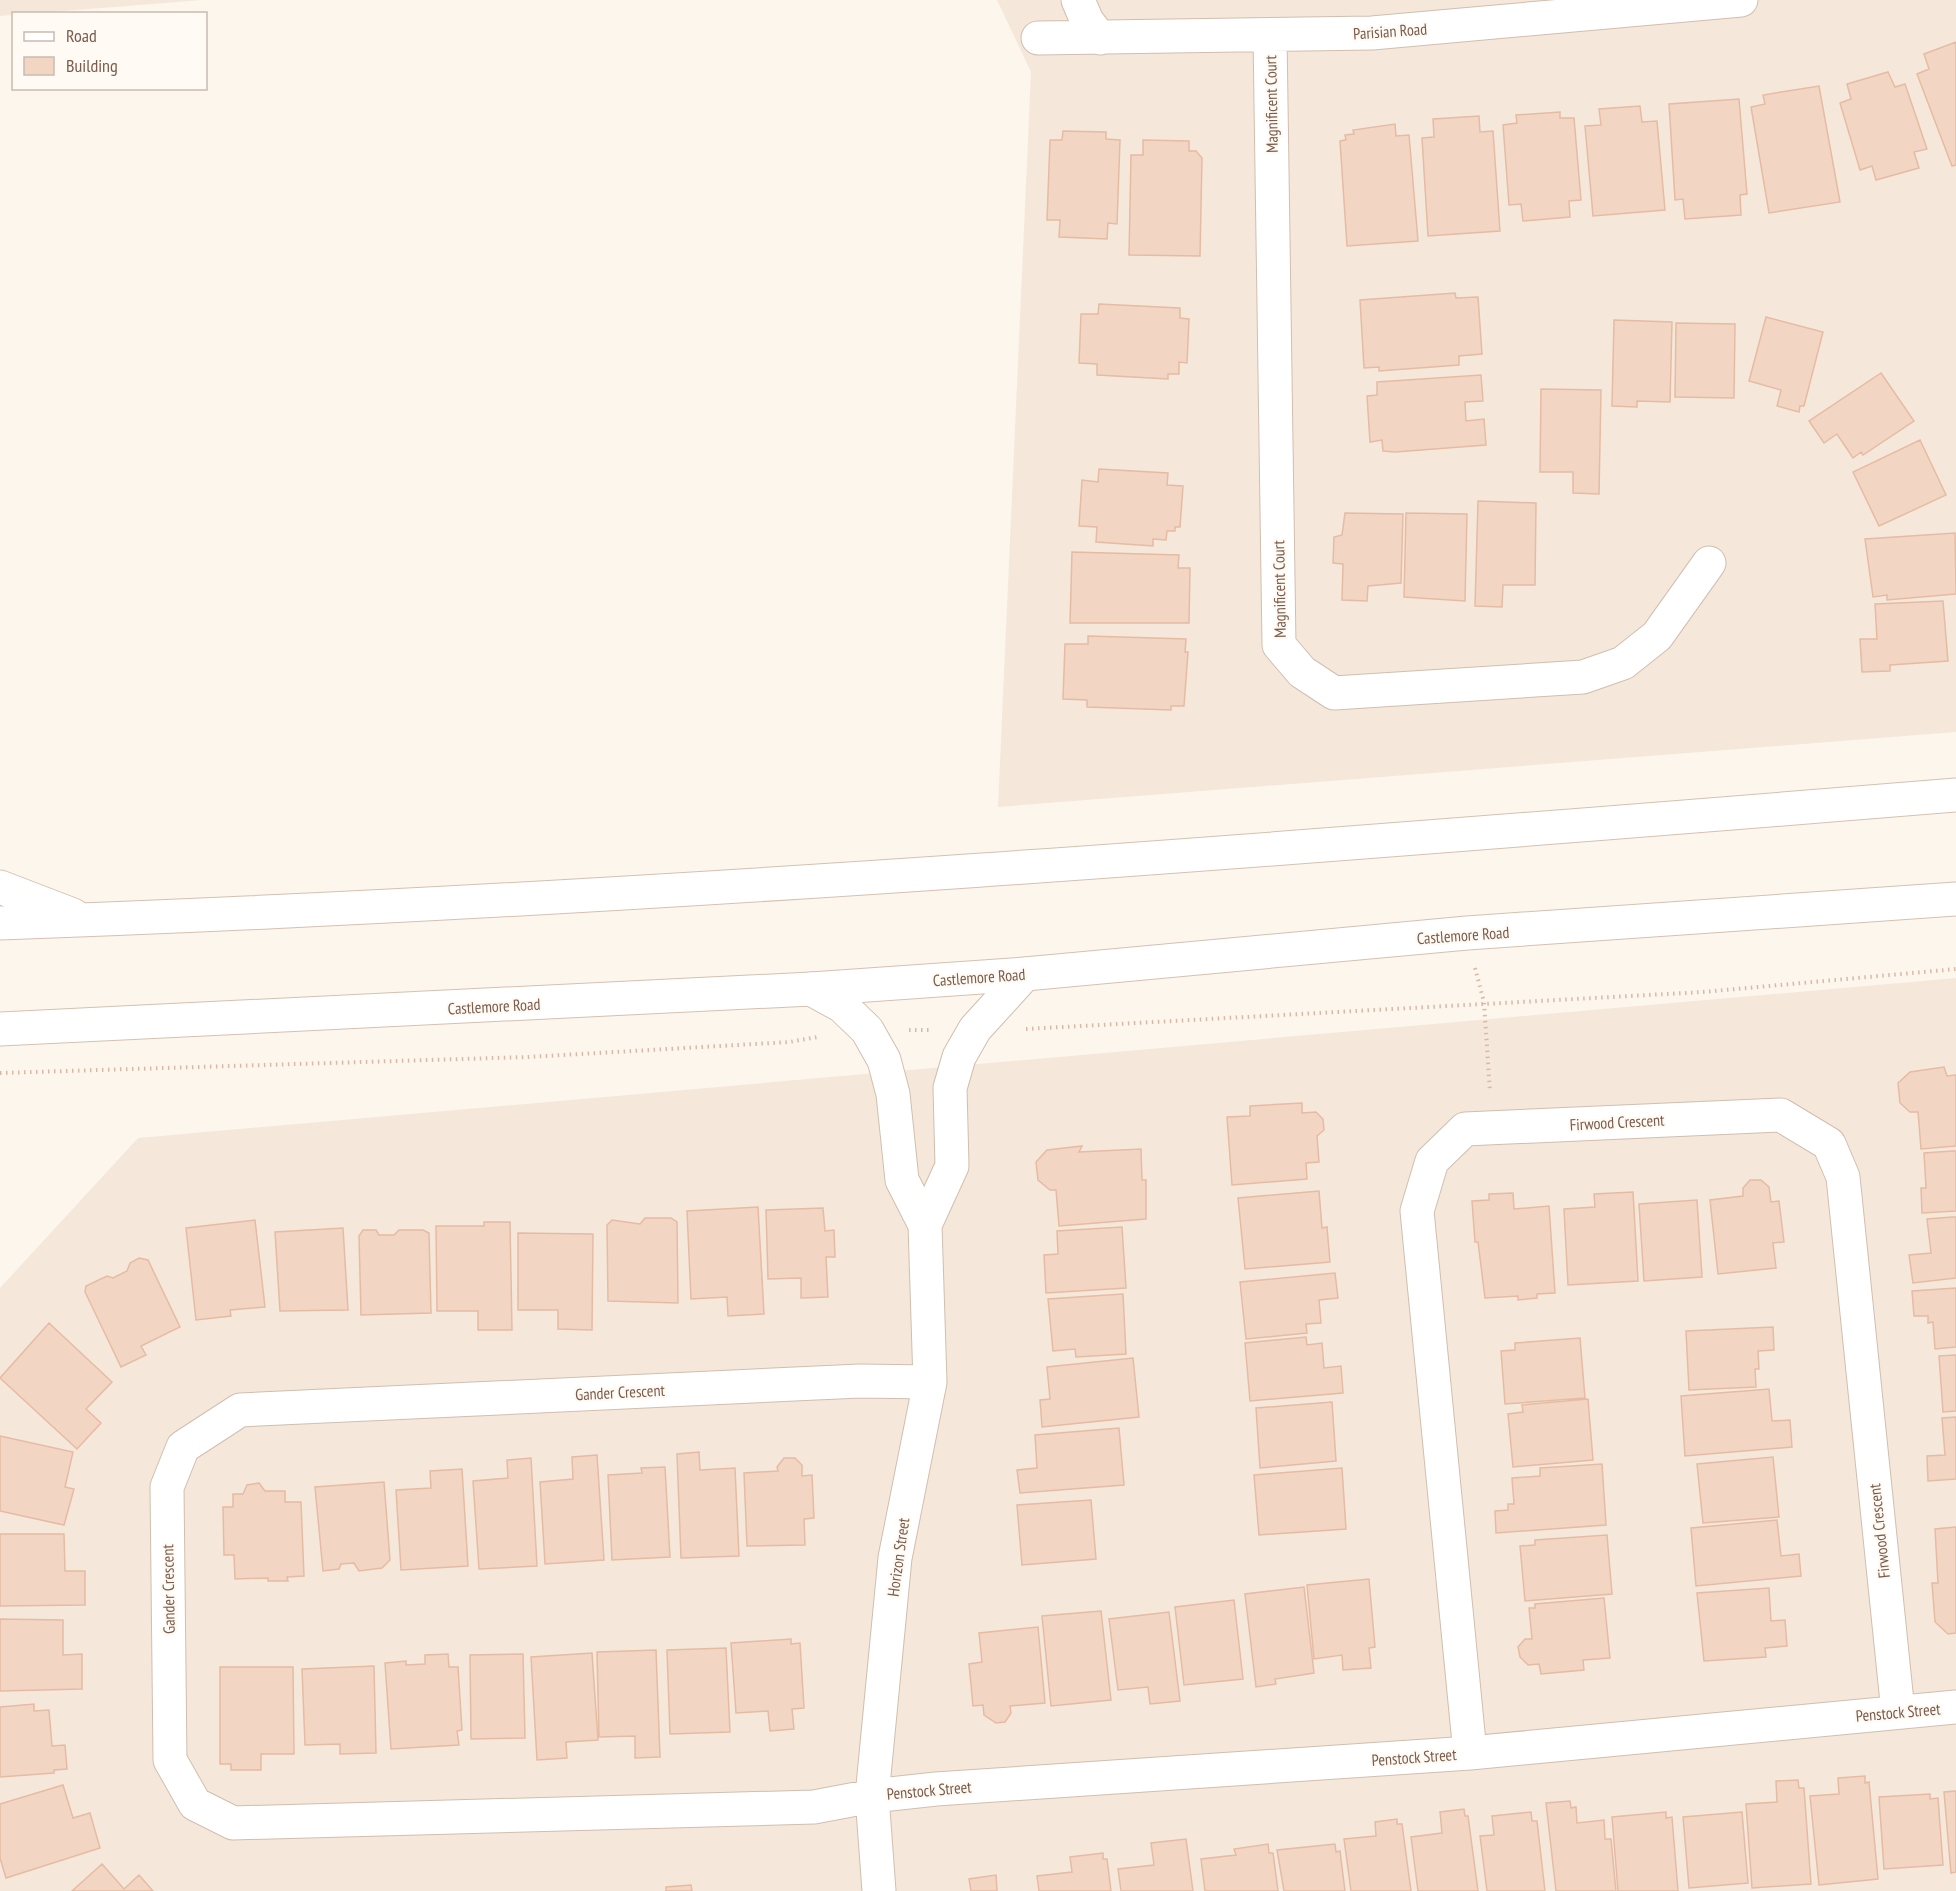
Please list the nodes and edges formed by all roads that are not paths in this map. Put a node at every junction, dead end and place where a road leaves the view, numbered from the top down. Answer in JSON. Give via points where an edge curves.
{"nodes":[{"id":1,"x":1078,"y":0,"type":"edge"},
{"id":2,"x":1741,"y":0,"type":"edge"},
{"id":3,"x":1270,"y":35,"type":"junction"},
{"id":4,"x":1038,"y":38,"type":"dead end"},
{"id":5,"x":1100,"y":38,"type":"junction"},
{"id":6,"x":1709,"y":563,"type":"dead end"},
{"id":7,"x":1956,"y":795,"type":"edge"},
{"id":8,"x":0,"y":887,"type":"edge"},
{"id":9,"x":1956,"y":899,"type":"edge"},
{"id":10,"x":86,"y":920,"type":"junction"},
{"id":11,"x":0,"y":923,"type":"edge"},
{"id":12,"x":1025,"y":974,"type":"junction"},
{"id":13,"x":811,"y":989,"type":"junction"},
{"id":14,"x":0,"y":1029,"type":"edge"},
{"id":15,"x":925,"y":1225,"type":"junction"},
{"id":16,"x":930,"y":1382,"type":"junction"},
{"id":17,"x":1956,"y":1707,"type":"edge"},
{"id":18,"x":1898,"y":1712,"type":"junction"},
{"id":19,"x":1470,"y":1753,"type":"junction"},
{"id":20,"x":872,"y":1796,"type":"junction"},
{"id":21,"x":879,"y":1891,"type":"edge"}],
"edges":[{"from":1,"to":5,"type":"street"},
{"from":2,"to":3,"type":"street","name":"Parisian Road","via":[[1372,33]]},
{"from":3,"to":5,"type":"street","name":"Parisian Road"},
{"from":3,"to":6,"type":"street","name":"Magnificent Court","via":[[1279,645],[1302,672],[1334,693],[1583,677],[1623,663],[1657,636]]},
{"from":4,"to":5,"type":"street","name":"Parisian Road"},
{"from":7,"to":10,"type":"street","via":[[1461,836],[649,891]]},
{"from":8,"to":10,"type":"street"},
{"from":9,"to":12,"type":"street","name":"Castlemore Road","via":[[1467,933]]},
{"from":10,"to":11,"type":"street"},
{"from":12,"to":13,"type":"street","name":"Castlemore Road"},
{"from":12,"to":15,"type":"street","name":"Horizon Street","via":[[975,1029],[959,1057],[950,1088],[952,1166]]},
{"from":13,"to":14,"type":"street","name":"Castlemore Road"},
{"from":13,"to":15,"type":"street","name":"Horizon Street","via":[[842,1006],[867,1030],[884,1060],[893,1094],[902,1180]]},
{"from":15,"to":16,"type":"street","name":"Horizon Street"},
{"from":16,"to":20,"type":"street","name":"Horizon Street","via":[[895,1558]]},
{"from":16,"to":20,"type":"street","name":"Gander Crescent","via":[[848,1382],[240,1410],[183,1447],[167,1487],[170,1760],[195,1804],[233,1823],[814,1807]]},
{"from":17,"to":18,"type":"street","name":"Penstock Street"},
{"from":18,"to":19,"type":"street","name":"Penstock Street"},
{"from":18,"to":19,"type":"street","name":"Firwood Crescent","via":[[1843,1177],[1829,1144],[1781,1115],[1465,1130],[1432,1161],[1417,1211]]},
{"from":19,"to":20,"type":"street","name":"Penstock Street","via":[[936,1788]]},
{"from":20,"to":21,"type":"street","name":"Horizon Street"}]}
